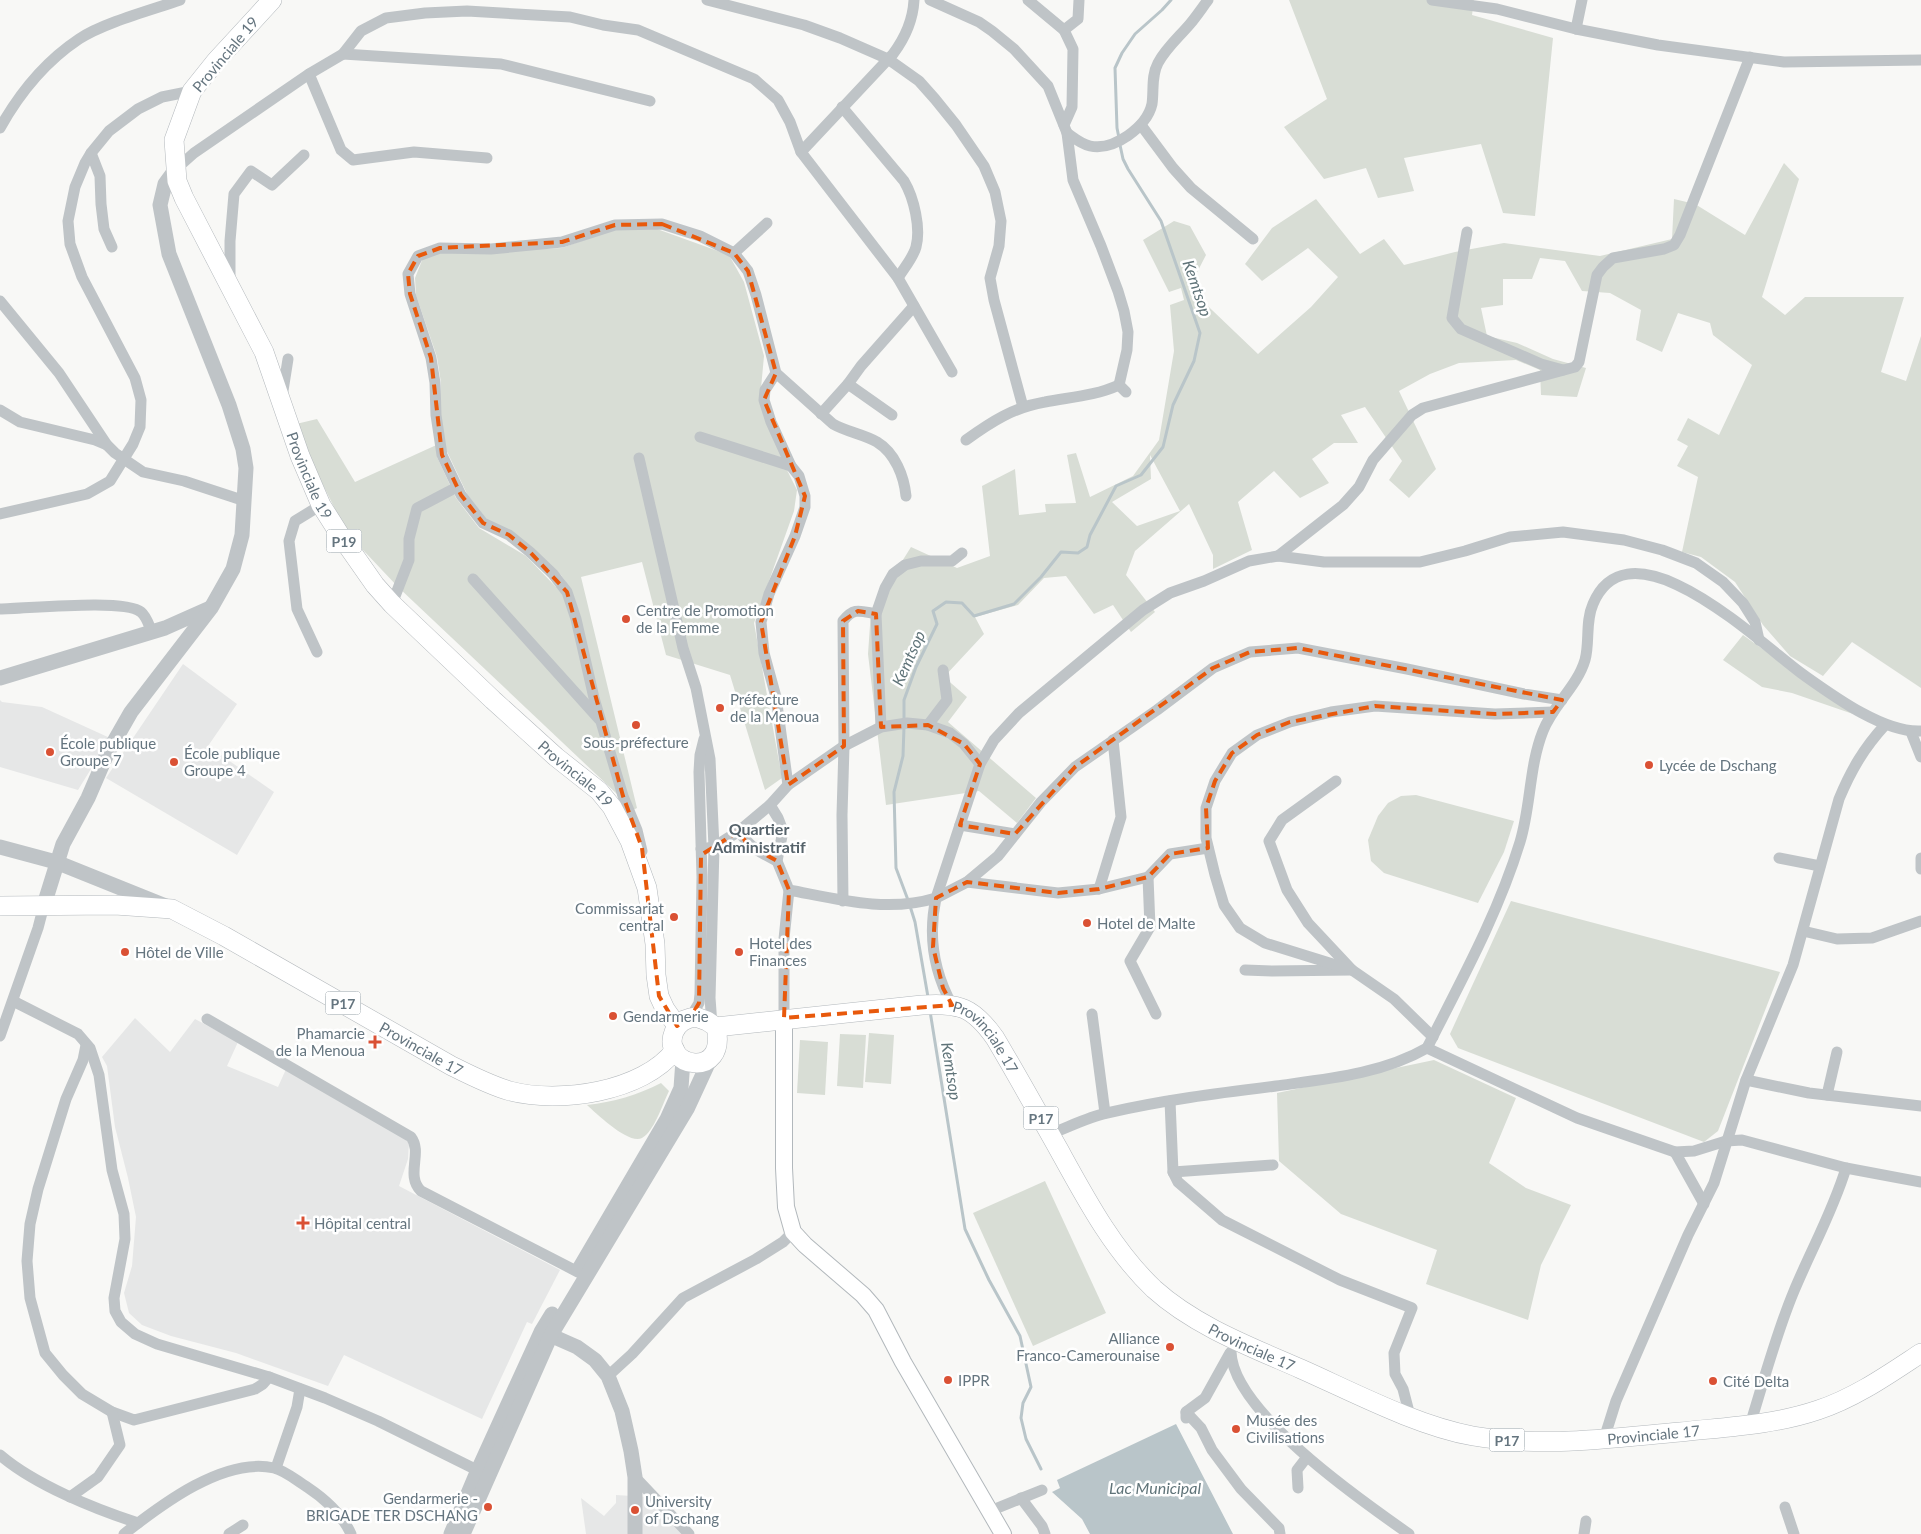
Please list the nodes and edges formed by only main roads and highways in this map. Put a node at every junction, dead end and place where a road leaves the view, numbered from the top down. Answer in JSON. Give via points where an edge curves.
{"nodes":[{"id":1,"x":272,"y":0,"type":"edge"},
{"id":2,"x":0,"y":906,"type":"edge"},
{"id":3,"x":784,"y":1018,"type":"junction"},
{"id":4,"x":684,"y":1022,"type":"junction"},
{"id":5,"x":714,"y":1026,"type":"junction"},
{"id":6,"x":679,"y":1055,"type":"junction"},
{"id":7,"x":1921,"y":1353,"type":"edge"},
{"id":8,"x":1003,"y":1534,"type":"edge"}],
"edges":[{"from":1,"to":4,"type":"main road","name":"Provinciale 19","number":"P19","via":[[192,91],[174,140],[177,181],[264,352],[300,456],[321,505],[350,550],[392,604],[500,707],[599,791],[612,808],[642,873],[651,910],[659,996],[665,1009]]},
{"from":2,"to":6,"type":"main road","name":"Provinciale 17","number":"P17","via":[[172,909],[450,1065],[511,1092],[537,1096],[602,1091],[649,1073]]},
{"from":3,"to":5,"type":"main road","name":"Provinciale 17","number":"P17"},
{"from":3,"to":7,"type":"main road","name":"Provinciale 17","number":"P17","via":[[938,1004],[969,1011],[983,1020],[995,1038],[1090,1207],[1125,1256],[1168,1301],[1234,1346],[1446,1430],[1473,1436],[1540,1442],[1750,1425],[1794,1417],[1836,1403]]},
{"from":3,"to":8,"type":"main road","via":[[784,1168],[786,1207],[793,1232],[876,1310]]},
{"from":4,"to":5,"type":"main road","via":[[702,1018]]},
{"from":4,"to":6,"type":"main road","via":[[672,1038]]},
{"from":5,"to":6,"type":"main road","via":[[718,1044],[711,1057],[690,1063]]}]}
